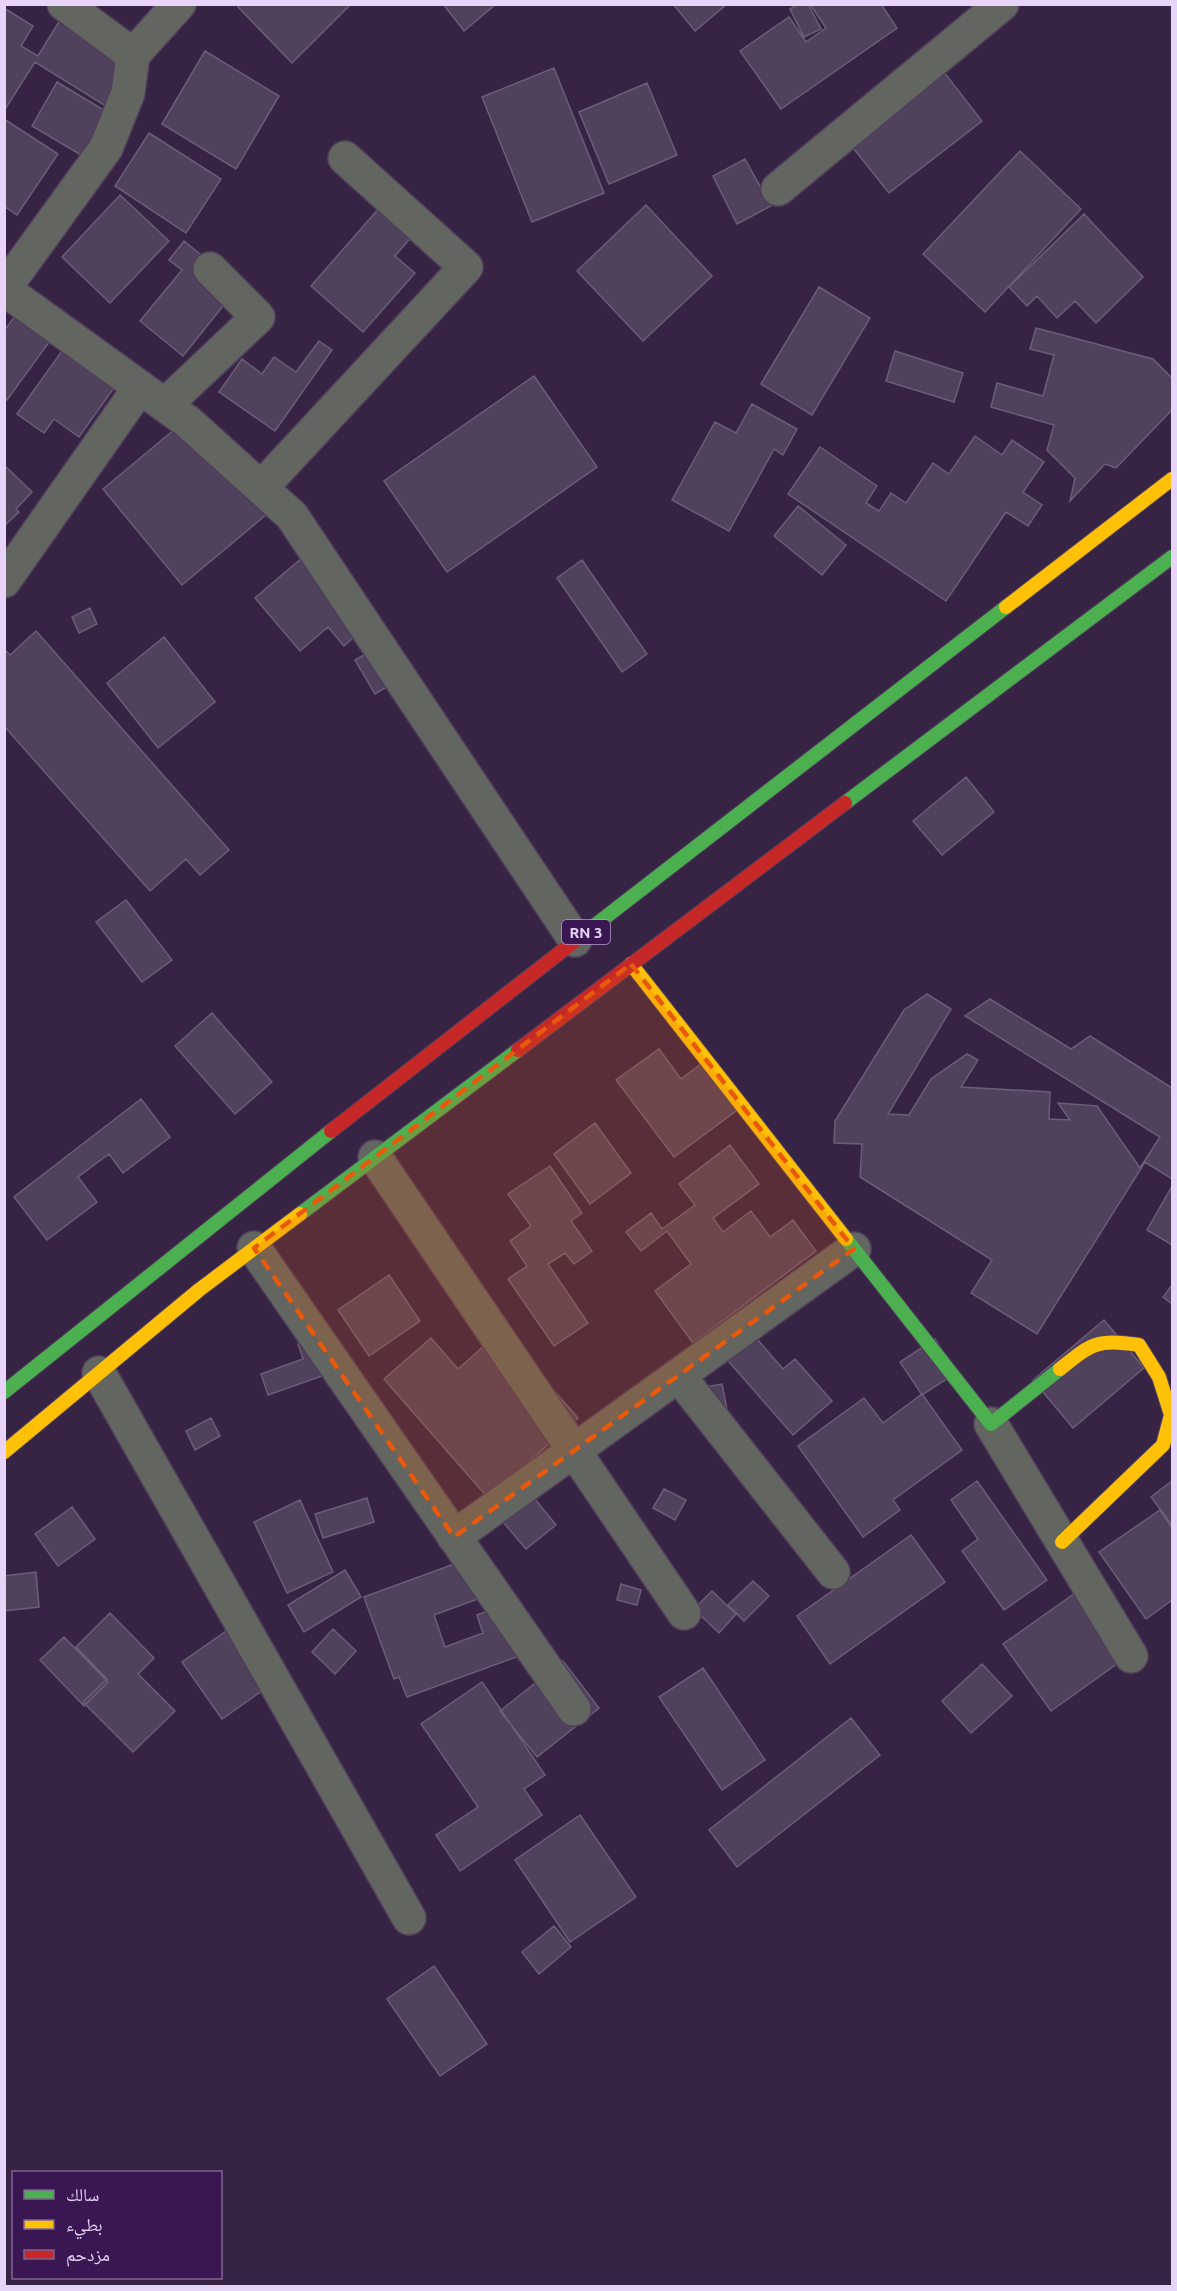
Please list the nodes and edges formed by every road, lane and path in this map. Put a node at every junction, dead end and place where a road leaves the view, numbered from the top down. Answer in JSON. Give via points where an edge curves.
{"nodes":[{"id":1,"x":64,"y":4,"type":"edge"},
{"id":2,"x":179,"y":4,"type":"edge"},
{"id":3,"x":1002,"y":4,"type":"edge"},
{"id":4,"x":133,"y":55,"type":"junction"},
{"id":5,"x":345,"y":158,"type":"dead end"},
{"id":6,"x":778,"y":189,"type":"dead end"},
{"id":7,"x":210,"y":269,"type":"dead end"},
{"id":8,"x":4,"y":289,"type":"edge"},
{"id":9,"x":152,"y":396,"type":"junction"},
{"id":10,"x":1173,"y":479,"type":"edge"},
{"id":11,"x":261,"y":488,"type":"junction"},
{"id":12,"x":1173,"y":557,"type":"edge"},
{"id":13,"x":4,"y":581,"type":"edge"},
{"id":14,"x":575,"y":940,"type":"junction"},
{"id":15,"x":632,"y":964,"type":"junction"},
{"id":16,"x":375,"y":1157,"type":"junction"},
{"id":17,"x":254,"y":1248,"type":"junction"},
{"id":18,"x":854,"y":1249,"type":"junction"},
{"id":19,"x":99,"y":1373,"type":"junction"},
{"id":20,"x":679,"y":1376,"type":"junction"},
{"id":21,"x":4,"y":1392,"type":"edge"},
{"id":22,"x":991,"y":1424,"type":"junction"},
{"id":23,"x":4,"y":1452,"type":"edge"},
{"id":24,"x":574,"y":1452,"type":"junction"},
{"id":25,"x":454,"y":1537,"type":"junction"},
{"id":26,"x":1062,"y":1542,"type":"junction"},
{"id":27,"x":833,"y":1572,"type":"dead end"},
{"id":28,"x":684,"y":1613,"type":"dead end"},
{"id":29,"x":1131,"y":1656,"type":"dead end"},
{"id":30,"x":574,"y":1709,"type":"dead end"},
{"id":31,"x":409,"y":1918,"type":"dead end"}],
"edges":[{"from":1,"to":4,"type":"street"},
{"from":2,"to":4,"type":"street"},
{"from":3,"to":6,"type":"street"},
{"from":4,"to":8,"type":"street","via":[[128,93],[106,148]]},
{"from":5,"to":11,"type":"street","via":[[466,267]]},
{"from":7,"to":9,"type":"street","via":[[258,317]]},
{"from":8,"to":9,"type":"street"},
{"from":9,"to":11,"type":"street","via":[[188,422]]},
{"from":9,"to":13,"type":"street"},
{"from":10,"to":14,"type":"main road","number":"RN 3"},
{"from":11,"to":14,"type":"street","via":[[292,516]]},
{"from":12,"to":15,"type":"main road"},
{"from":14,"to":21,"type":"main road","number":"RN 3"},
{"from":15,"to":16,"type":"main road"},
{"from":15,"to":18,"type":"main road"},
{"from":16,"to":17,"type":"main road"},
{"from":16,"to":24,"type":"street"},
{"from":17,"to":19,"type":"main road"},
{"from":17,"to":25,"type":"street"},
{"from":18,"to":20,"type":"street"},
{"from":18,"to":22,"type":"main road"},
{"from":19,"to":23,"type":"main road"},
{"from":19,"to":31,"type":"street"},
{"from":20,"to":24,"type":"street"},
{"from":20,"to":27,"type":"street"},
{"from":22,"to":26,"type":"street"},
{"from":22,"to":26,"type":"main road","via":[[1090,1345],[1139,1345],[1159,1377],[1171,1415],[1163,1445]]},
{"from":24,"to":25,"type":"street"},
{"from":24,"to":28,"type":"street"},
{"from":25,"to":30,"type":"street"},
{"from":26,"to":29,"type":"street"}]}
